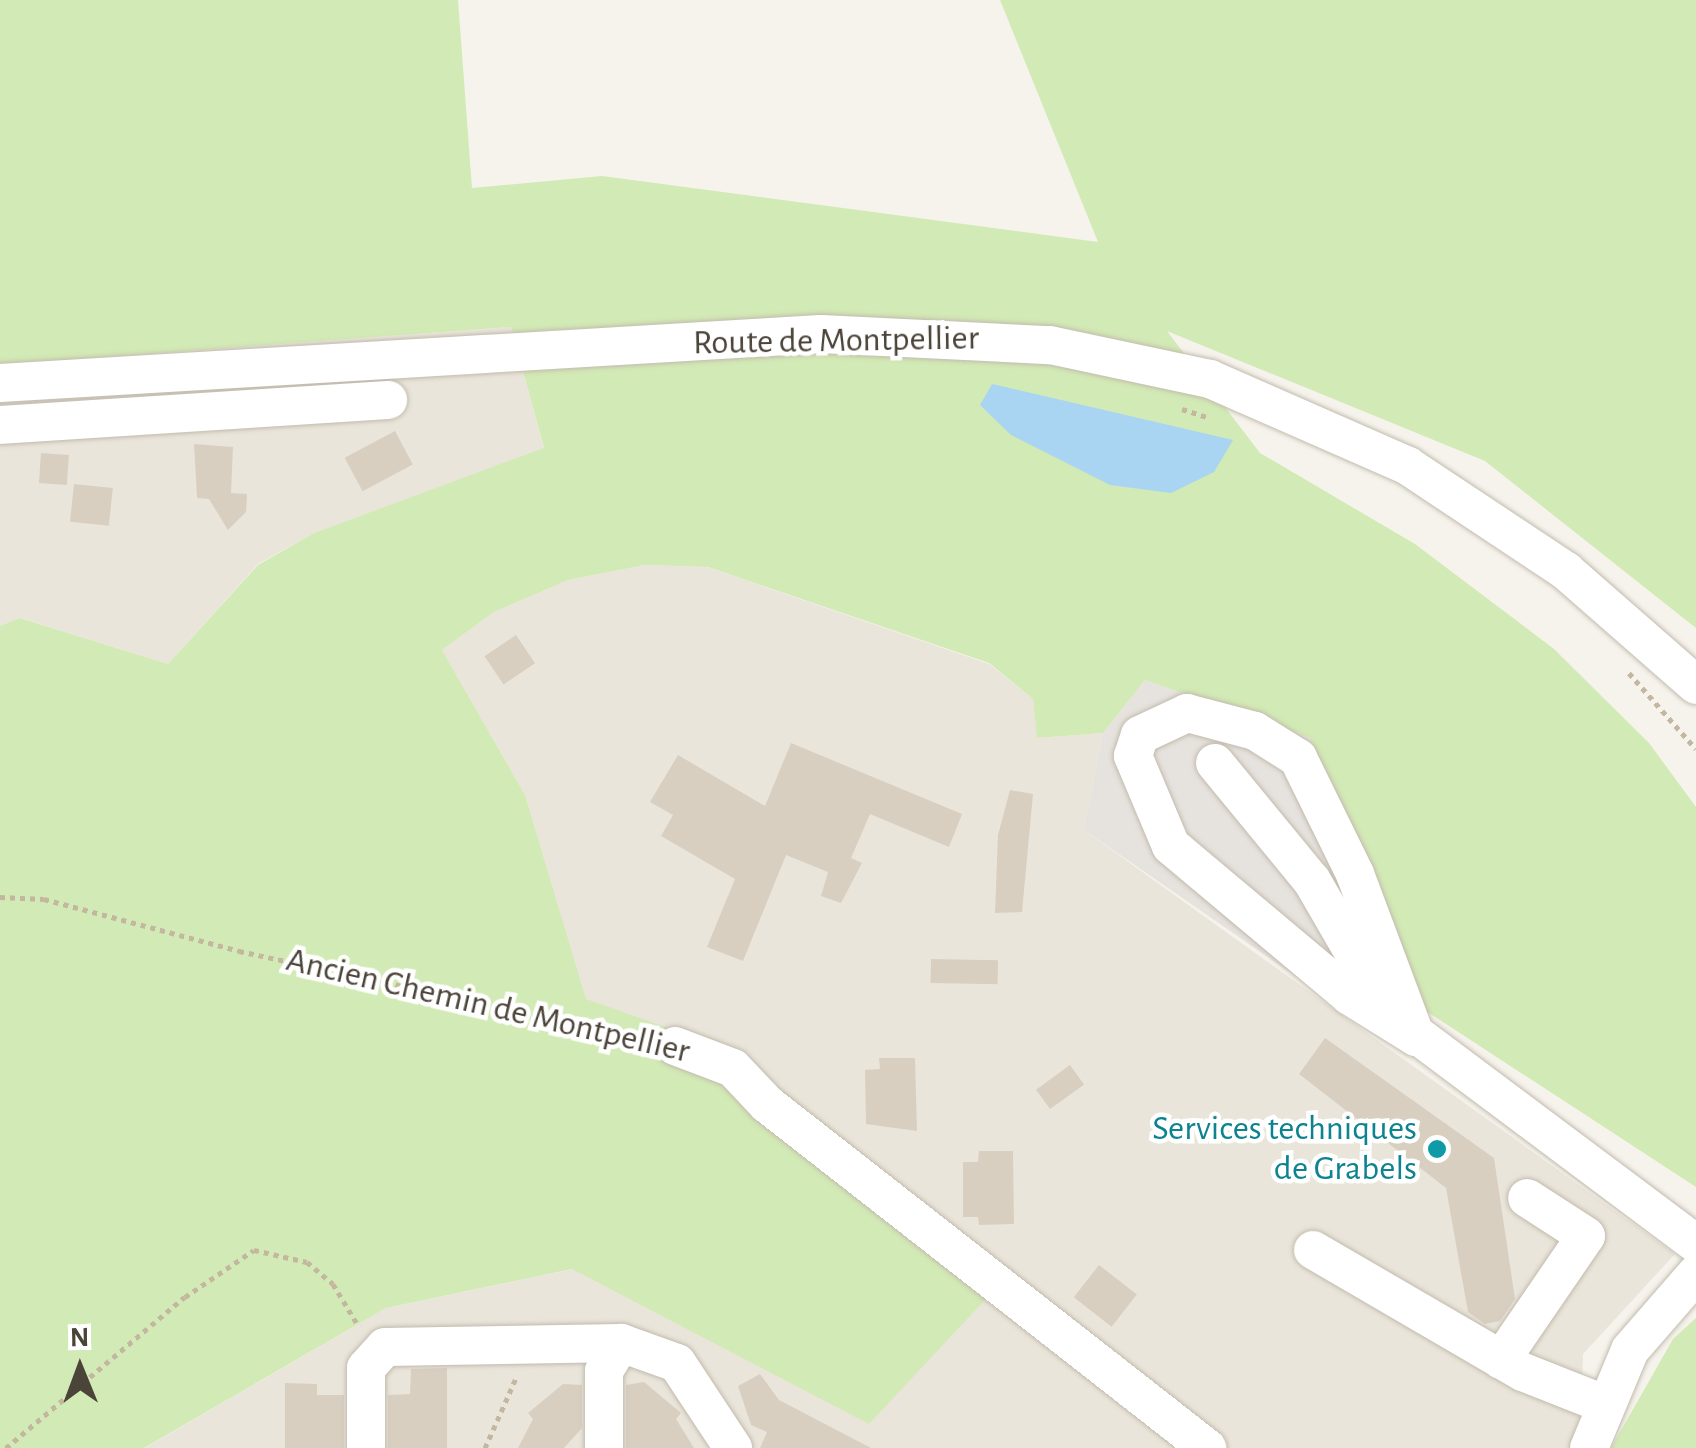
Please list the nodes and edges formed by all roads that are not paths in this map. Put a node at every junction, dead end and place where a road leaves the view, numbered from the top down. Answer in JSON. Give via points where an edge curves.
{"nodes":[{"id":1,"x":0,"y":383,"type":"edge"},
{"id":2,"x":388,"y":400,"type":"dead end"},
{"id":3,"x":0,"y":424,"type":"edge"},
{"id":4,"x":1696,"y":685,"type":"edge"},
{"id":5,"x":1215,"y":763,"type":"dead end"},
{"id":6,"x":1416,"y":1037,"type":"junction"},
{"id":7,"x":675,"y":1046,"type":"road end"},
{"id":8,"x":1527,"y":1198,"type":"dead end"},
{"id":9,"x":1696,"y":1244,"type":"edge"},
{"id":10,"x":1313,"y":1250,"type":"dead end"},
{"id":11,"x":1696,"y":1274,"type":"edge"},
{"id":12,"x":620,"y":1343,"type":"junction"},
{"id":13,"x":1502,"y":1360,"type":"junction"},
{"id":14,"x":1604,"y":1404,"type":"junction"},
{"id":15,"x":366,"y":1448,"type":"edge"},
{"id":16,"x":604,"y":1448,"type":"edge"},
{"id":17,"x":732,"y":1448,"type":"edge"},
{"id":18,"x":1207,"y":1448,"type":"edge"},
{"id":19,"x":1589,"y":1448,"type":"edge"}],
"edges":[{"from":1,"to":4,"type":"street","name":"Route de Montpellier","via":[[821,334],[1050,345],[1210,379],[1408,466],[1566,570]]},
{"from":2,"to":3,"type":"street"},
{"from":5,"to":6,"type":"street","via":[[1312,881],[1376,1000]]},
{"from":6,"to":6,"type":"street","via":[[1355,874],[1298,758],[1254,731],[1187,712],[1140,735],[1137,779],[1171,846],[1350,996]]},
{"from":6,"to":9,"type":"street"},
{"from":7,"to":18,"type":"street","name":"Ancien Chemin de Montpellier","via":[[733,1068],[767,1104]]},
{"from":8,"to":13,"type":"street","via":[[1586,1236]]},
{"from":10,"to":13,"type":"street"},
{"from":11,"to":14,"type":"street","via":[[1644,1330]]},
{"from":12,"to":15,"type":"street","via":[[404,1345],[372,1353]]},
{"from":12,"to":16,"type":"street","via":[[604,1372]]},
{"from":12,"to":17,"type":"street","via":[[677,1363]]},
{"from":13,"to":14,"type":"street","via":[[1582,1401]]},
{"from":14,"to":19,"type":"street"}]}
